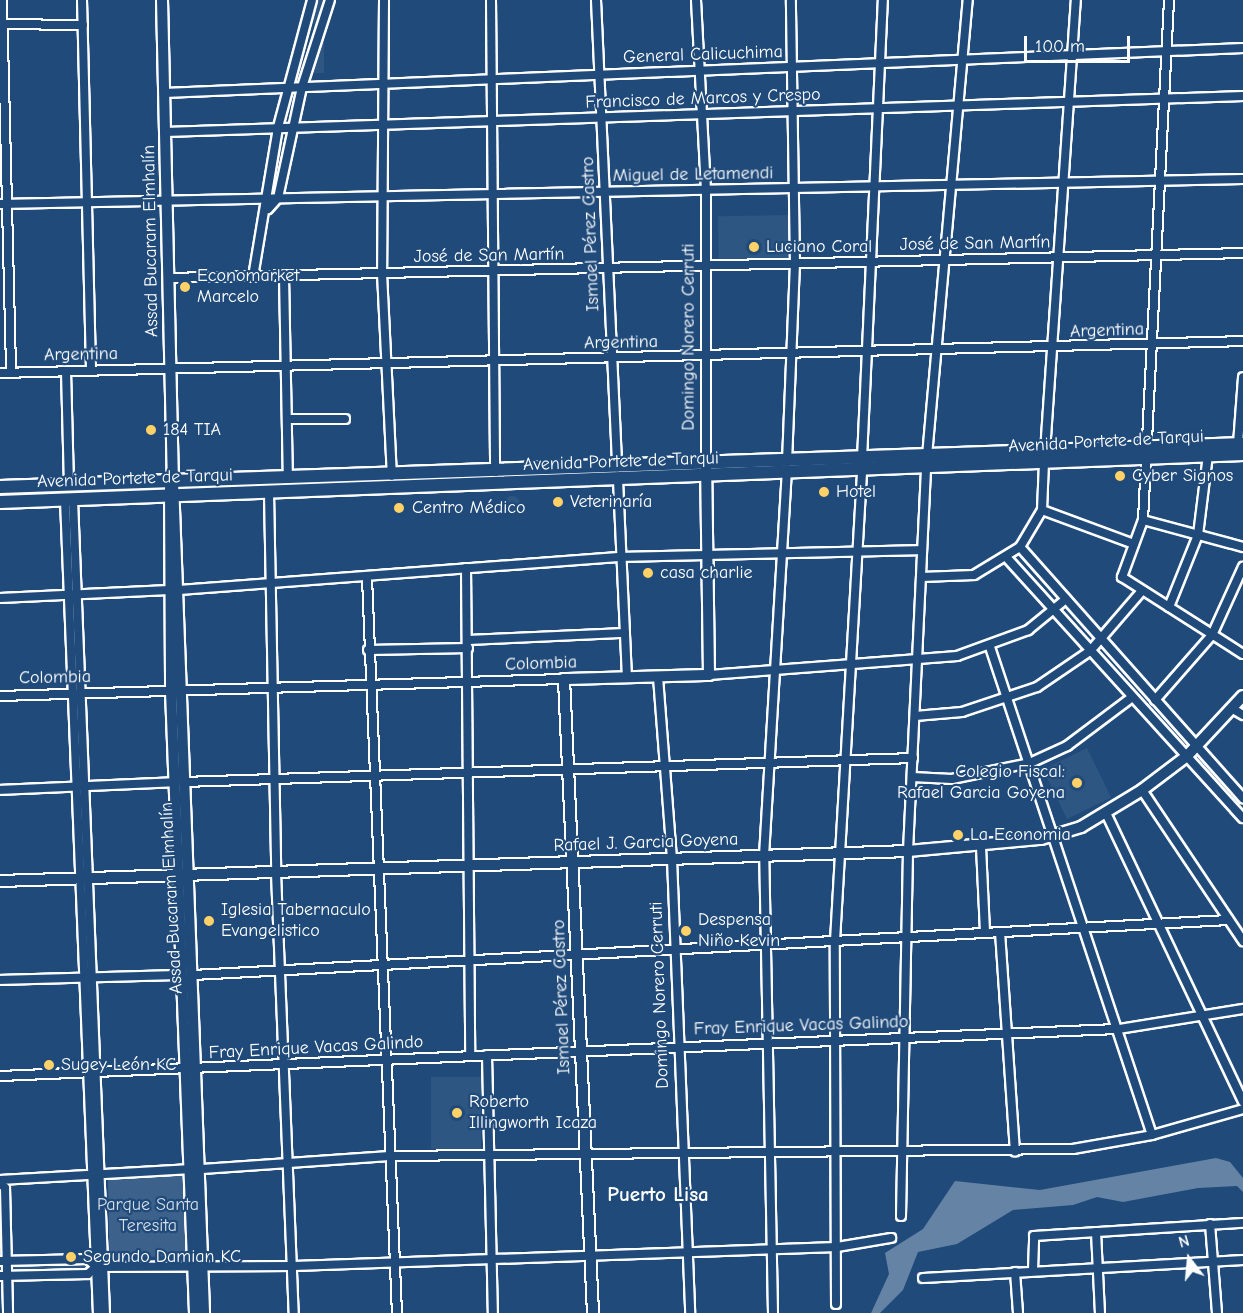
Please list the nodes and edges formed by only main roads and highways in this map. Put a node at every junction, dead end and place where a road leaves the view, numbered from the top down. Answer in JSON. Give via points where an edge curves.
{"nodes":[{"id":1,"x":1241,"y":447,"type":"edge"},
{"id":2,"x":1144,"y":453,"type":"junction"},
{"id":3,"x":618,"y":474,"type":"junction"},
{"id":4,"x":0,"y":487,"type":"edge"},
{"id":5,"x":0,"y":502,"type":"edge"}],
"edges":[{"from":1,"to":2,"type":"main road","name":"Avenida Portete de Tarqui"},
{"from":1,"to":2,"type":"main road","name":"Avenida Portete de Tarqui","via":[[1208,455]]},
{"from":2,"to":3,"type":"main road","name":"Avenida Portete de Tarqui"},
{"from":3,"to":4,"type":"main road","name":"Avenida Portete de Tarqui","via":[[495,472]]},
{"from":3,"to":5,"type":"main road","name":"Avenida Portete de Tarqui","via":[[269,493]]}]}
